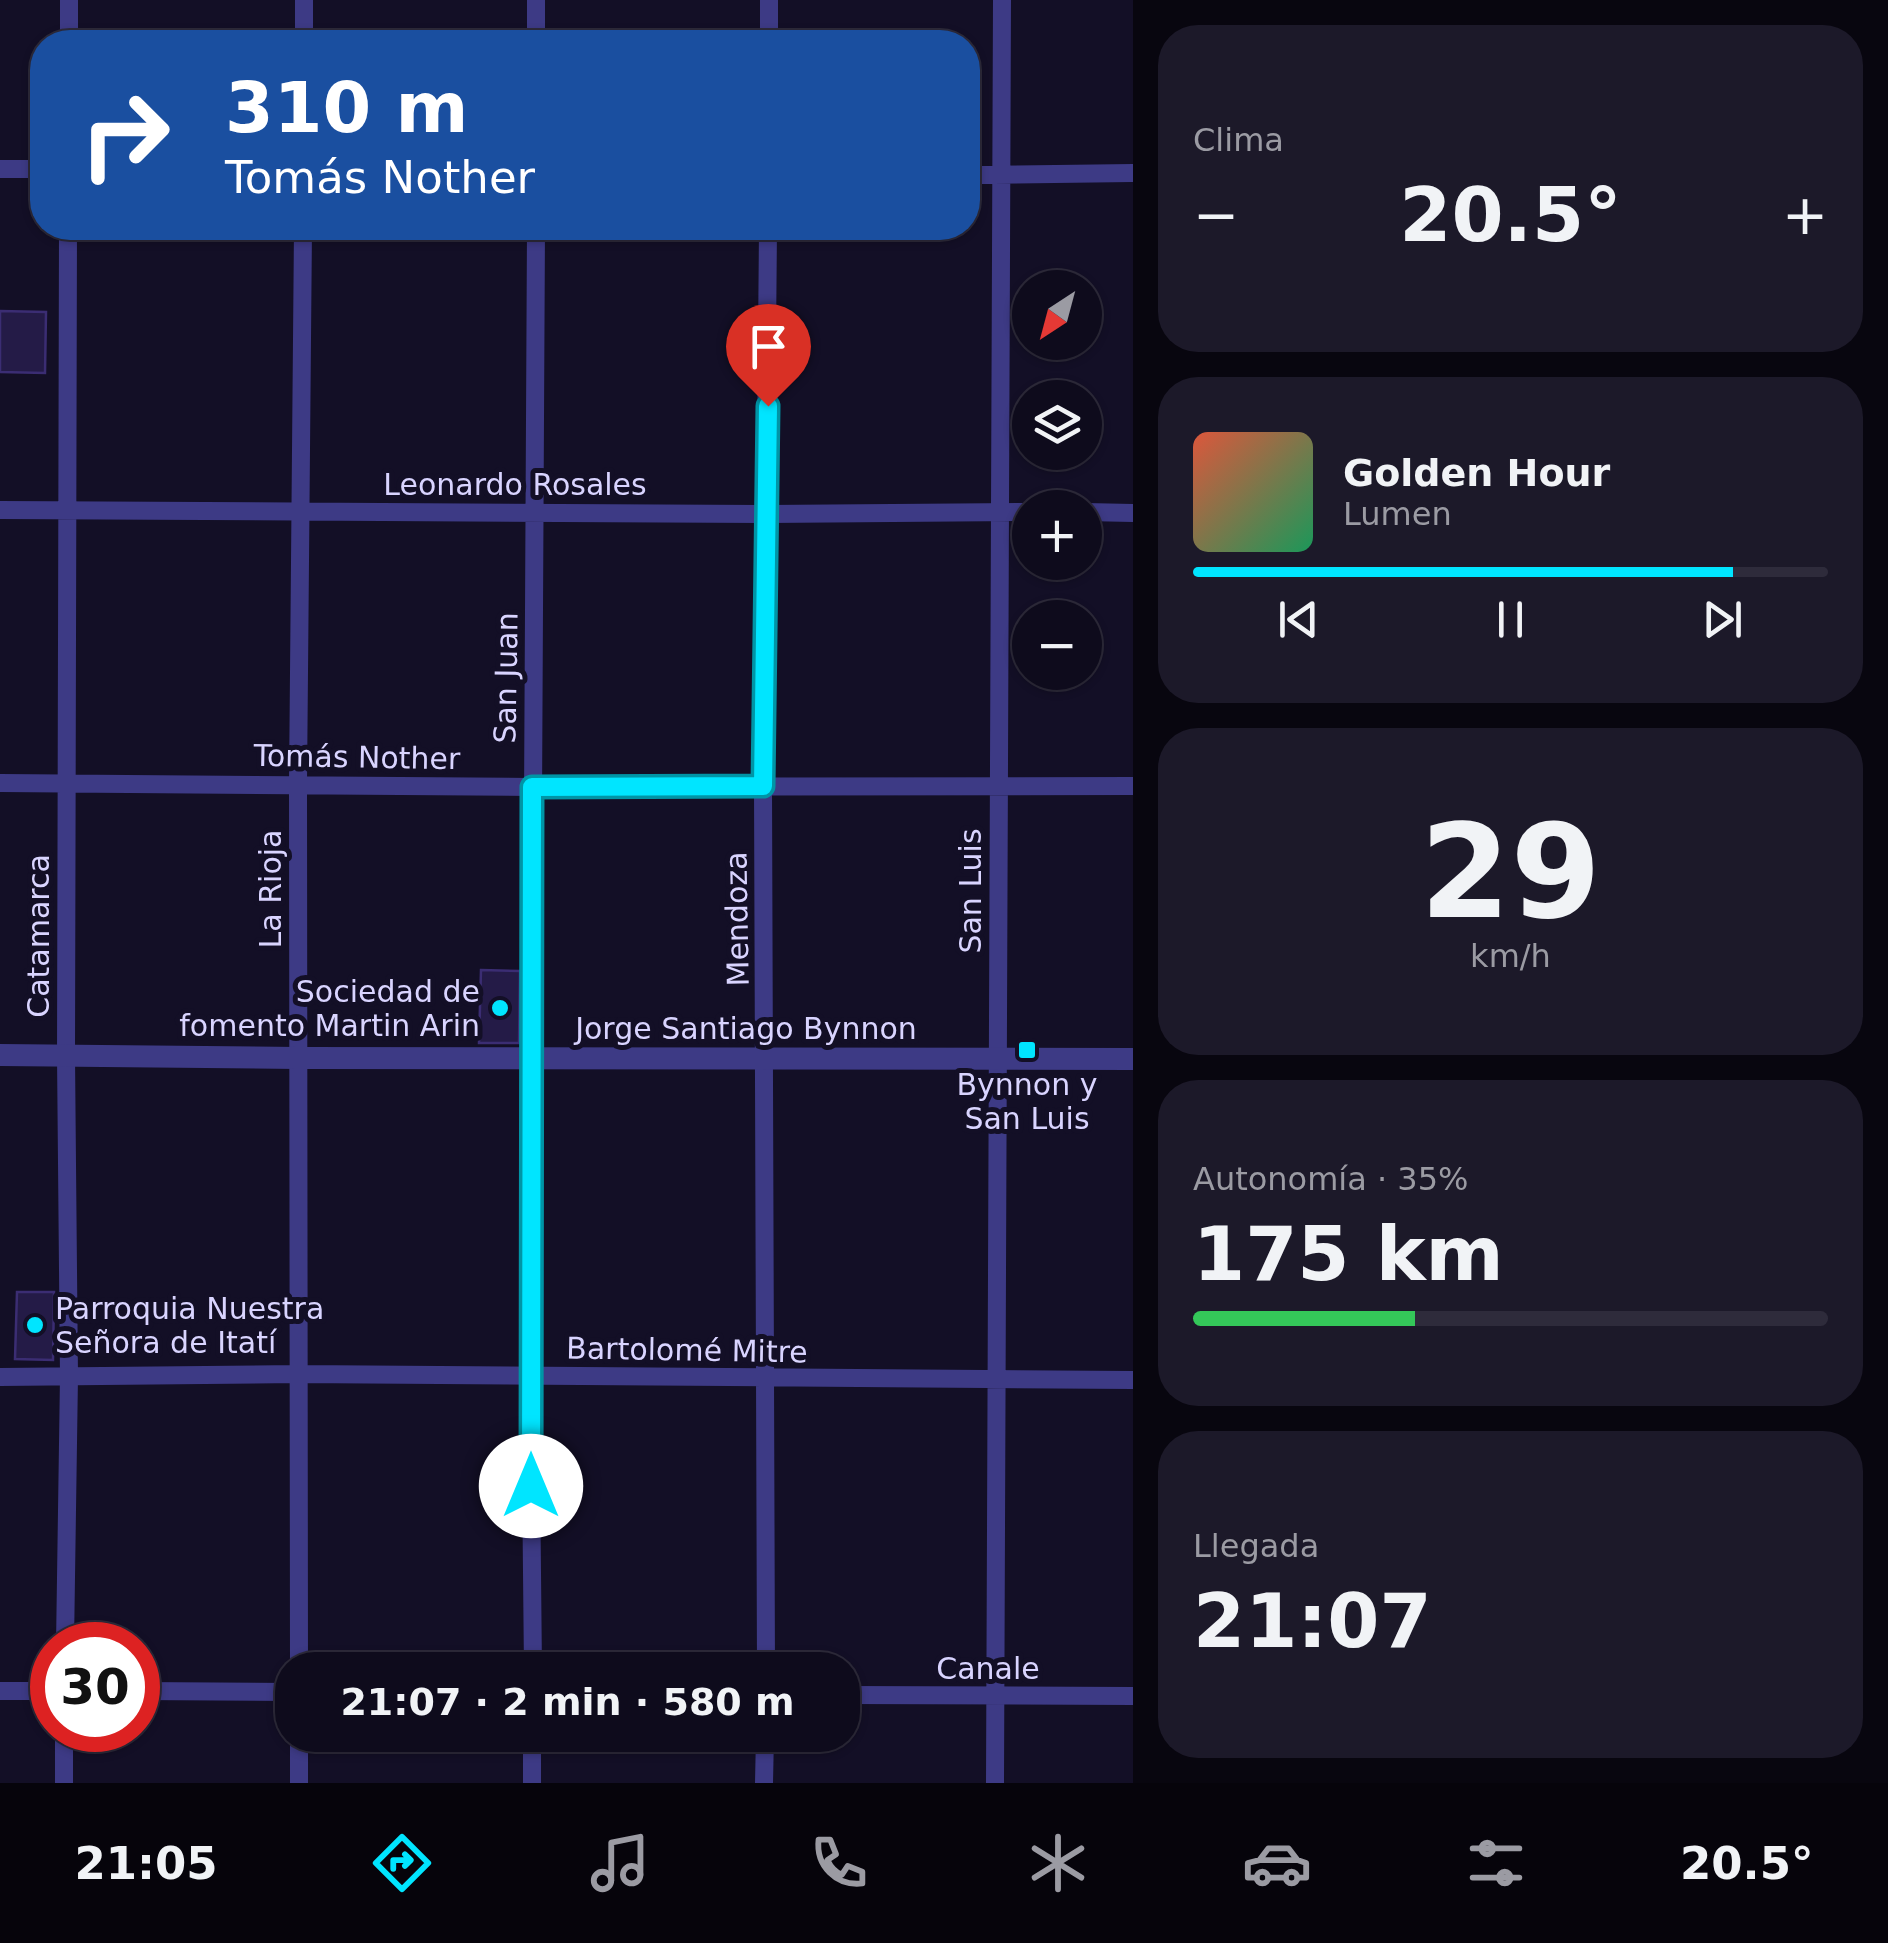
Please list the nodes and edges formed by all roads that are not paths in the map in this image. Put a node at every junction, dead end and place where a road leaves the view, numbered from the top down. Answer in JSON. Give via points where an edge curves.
{"nodes":[{"id":1,"x":69,"y":0,"type":"edge"},
{"id":2,"x":304,"y":0,"type":"edge"},
{"id":3,"x":536,"y":0,"type":"edge"},
{"id":4,"x":770,"y":0,"type":"edge"},
{"id":5,"x":1002,"y":0,"type":"edge"},
{"id":6,"x":69,"y":30,"type":"edge"},
{"id":7,"x":304,"y":30,"type":"edge"},
{"id":8,"x":536,"y":30,"type":"edge"},
{"id":9,"x":769,"y":30,"type":"edge"},
{"id":10,"x":30,"y":169,"type":"edge"},
{"id":11,"x":0,"y":170,"type":"edge"},
{"id":12,"x":1133,"y":173,"type":"edge"},
{"id":13,"x":980,"y":175,"type":"edge"},
{"id":14,"x":1000,"y":175,"type":"junction"},
{"id":15,"x":68,"y":240,"type":"edge"},
{"id":16,"x":303,"y":240,"type":"edge"},
{"id":17,"x":536,"y":240,"type":"edge"},
{"id":18,"x":768,"y":240,"type":"edge"},
{"id":19,"x":0,"y":510,"type":"edge"},
{"id":20,"x":301,"y":510,"type":"junction"},
{"id":21,"x":68,"y":511,"type":"junction"},
{"id":22,"x":535,"y":512,"type":"junction"},
{"id":23,"x":1001,"y":512,"type":"junction"},
{"id":24,"x":1012,"y":512,"type":"edge"},
{"id":25,"x":1102,"y":512,"type":"edge"},
{"id":26,"x":1133,"y":513,"type":"edge"},
{"id":27,"x":767,"y":514,"type":"junction"},
{"id":28,"x":0,"y":783,"type":"edge"},
{"id":29,"x":66,"y":784,"type":"junction"},
{"id":30,"x":298,"y":784,"type":"junction"},
{"id":31,"x":999,"y":784,"type":"junction"},
{"id":32,"x":763,"y":786,"type":"junction"},
{"id":33,"x":1133,"y":786,"type":"edge"},
{"id":34,"x":532,"y":787,"type":"junction"},
{"id":35,"x":0,"y":1055,"type":"edge"},
{"id":36,"x":66,"y":1056,"type":"junction"},
{"id":37,"x":298,"y":1058,"type":"junction"},
{"id":38,"x":532,"y":1058,"type":"junction"},
{"id":39,"x":766,"y":1058,"type":"junction"},
{"id":40,"x":997,"y":1058,"type":"junction"},
{"id":41,"x":1133,"y":1059,"type":"edge"},
{"id":42,"x":298,"y":1374,"type":"junction"},
{"id":43,"x":0,"y":1376,"type":"edge"},
{"id":44,"x":69,"y":1376,"type":"junction"},
{"id":45,"x":530,"y":1376,"type":"junction"},
{"id":46,"x":765,"y":1378,"type":"junction"},
{"id":47,"x":997,"y":1380,"type":"junction"},
{"id":48,"x":1133,"y":1380,"type":"edge"},
{"id":49,"x":65,"y":1622,"type":"edge"},
{"id":50,"x":298,"y":1652,"type":"edge"},
{"id":51,"x":533,"y":1652,"type":"edge"},
{"id":52,"x":766,"y":1652,"type":"edge"},
{"id":53,"x":0,"y":1691,"type":"edge"},
{"id":54,"x":30,"y":1691,"type":"edge"},
{"id":55,"x":160,"y":1691,"type":"edge"},
{"id":56,"x":275,"y":1692,"type":"edge"},
{"id":57,"x":860,"y":1694,"type":"edge"},
{"id":58,"x":996,"y":1695,"type":"junction"},
{"id":59,"x":1133,"y":1696,"type":"edge"},
{"id":60,"x":64,"y":1752,"type":"edge"},
{"id":61,"x":298,"y":1752,"type":"edge"},
{"id":62,"x":532,"y":1752,"type":"edge"},
{"id":63,"x":765,"y":1752,"type":"edge"},
{"id":64,"x":64,"y":1783,"type":"edge"},
{"id":65,"x":298,"y":1783,"type":"edge"},
{"id":66,"x":532,"y":1783,"type":"edge"},
{"id":67,"x":764,"y":1783,"type":"edge"},
{"id":68,"x":995,"y":1783,"type":"edge"}],
"edges":[{"from":1,"to":6,"type":"street"},
{"from":2,"to":7,"type":"street"},
{"from":3,"to":8,"type":"street"},
{"from":4,"to":9,"type":"street"},
{"from":5,"to":14,"type":"street","name":"San Luis"},
{"from":10,"to":11,"type":"street"},
{"from":12,"to":14,"type":"street"},
{"from":13,"to":14,"type":"street"},
{"from":14,"to":23,"type":"street","name":"San Luis"},
{"from":15,"to":21,"type":"street","name":"Catamarca"},
{"from":16,"to":20,"type":"street","name":"La Rioja"},
{"from":17,"to":22,"type":"street","name":"San Juan"},
{"from":18,"to":27,"type":"street","name":"Mendoza"},
{"from":19,"to":21,"type":"street","name":"Leonardo Rosales"},
{"from":20,"to":21,"type":"street","name":"Leonardo Rosales"},
{"from":20,"to":22,"type":"street","name":"Leonardo Rosales"},
{"from":20,"to":30,"type":"street","name":"La Rioja"},
{"from":21,"to":29,"type":"street","name":"Catamarca"},
{"from":22,"to":27,"type":"street","name":"Leonardo Rosales"},
{"from":22,"to":34,"type":"street","name":"San Juan"},
{"from":23,"to":24,"type":"street","name":"Leonardo Rosales"},
{"from":23,"to":27,"type":"street","name":"Leonardo Rosales"},
{"from":23,"to":31,"type":"street","name":"San Luis"},
{"from":25,"to":26,"type":"street"},
{"from":27,"to":32,"type":"street","name":"Mendoza"},
{"from":28,"to":29,"type":"street","name":"Tomás Nother"},
{"from":29,"to":30,"type":"street","name":"Tomás Nother"},
{"from":29,"to":36,"type":"street","name":"Catamarca"},
{"from":30,"to":34,"type":"street","name":"Tomás Nother"},
{"from":30,"to":37,"type":"street","name":"La Rioja"},
{"from":31,"to":32,"type":"street","name":"Tomás Nother"},
{"from":31,"to":33,"type":"street","name":"Tomás Nother"},
{"from":31,"to":40,"type":"street","name":"San Luis"},
{"from":32,"to":34,"type":"street","name":"Tomás Nother"},
{"from":32,"to":39,"type":"street","name":"Mendoza"},
{"from":34,"to":38,"type":"street","name":"San Juan"},
{"from":35,"to":36,"type":"street","name":"Jorge Santiago Bynnon"},
{"from":36,"to":37,"type":"street","name":"Jorge Santiago Bynnon"},
{"from":36,"to":44,"type":"street","name":"Catamarca"},
{"from":37,"to":38,"type":"street","name":"Jorge Santiago Bynnon"},
{"from":37,"to":42,"type":"street","name":"La Rioja"},
{"from":38,"to":39,"type":"street","name":"Jorge Santiago Bynnon"},
{"from":38,"to":45,"type":"street","name":"San Juan"},
{"from":39,"to":40,"type":"street","name":"Jorge Santiago Bynnon"},
{"from":39,"to":46,"type":"street","name":"Mendoza"},
{"from":40,"to":41,"type":"street","name":"Jorge Santiago Bynnon"},
{"from":40,"to":47,"type":"street","name":"San Luis"},
{"from":42,"to":44,"type":"street","name":"Bartolomé Mitre"},
{"from":42,"to":45,"type":"street","name":"Bartolomé Mitre"},
{"from":42,"to":50,"type":"street","name":"La Rioja"},
{"from":43,"to":44,"type":"street","name":"Bartolomé Mitre"},
{"from":44,"to":49,"type":"street","name":"Catamarca"},
{"from":45,"to":46,"type":"street","name":"Bartolomé Mitre"},
{"from":45,"to":51,"type":"street","name":"San Juan"},
{"from":46,"to":47,"type":"street","name":"Bartolomé Mitre"},
{"from":46,"to":52,"type":"street","name":"Mendoza"},
{"from":47,"to":48,"type":"street","name":"Bartolomé Mitre"},
{"from":47,"to":58,"type":"street","name":"San Luis"},
{"from":53,"to":54,"type":"street"},
{"from":55,"to":56,"type":"street"},
{"from":57,"to":58,"type":"street","name":"Canale"},
{"from":58,"to":59,"type":"street","name":"Canale"},
{"from":58,"to":68,"type":"street","name":"San Luis"},
{"from":60,"to":64,"type":"street"},
{"from":61,"to":65,"type":"street"},
{"from":62,"to":66,"type":"street"},
{"from":63,"to":67,"type":"street"}]}
